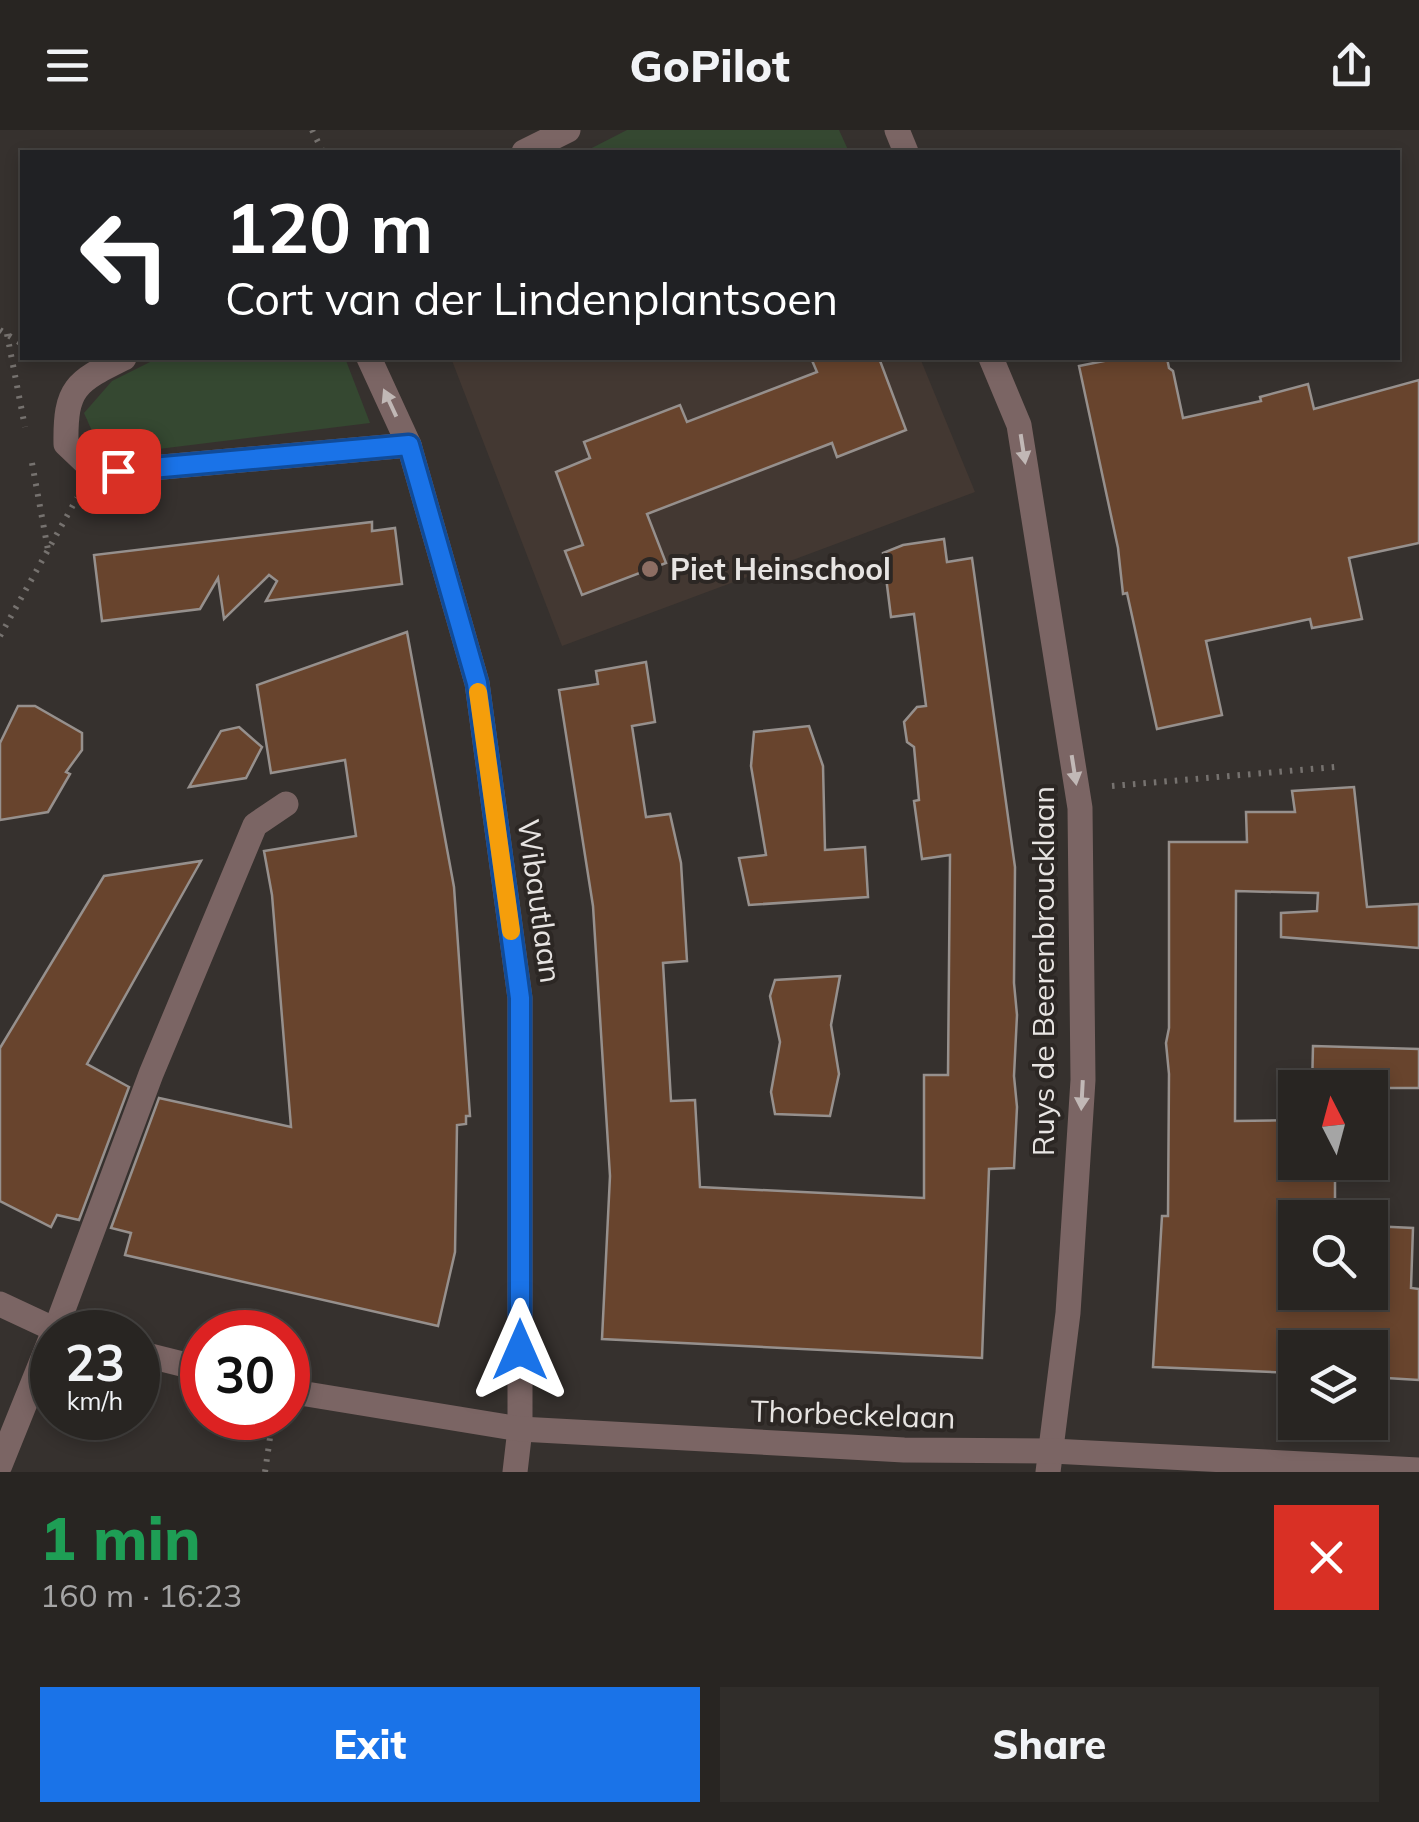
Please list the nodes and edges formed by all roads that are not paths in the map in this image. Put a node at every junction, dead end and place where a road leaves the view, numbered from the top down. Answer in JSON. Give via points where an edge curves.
{"nodes":[{"id":1,"x":568,"y":130,"type":"edge"},
{"id":2,"x":528,"y":150,"type":"edge"},
{"id":3,"x":120,"y":360,"type":"edge"},
{"id":4,"x":370,"y":360,"type":"edge"},
{"id":5,"x":992,"y":360,"type":"edge"},
{"id":6,"x":409,"y":445,"type":"junction"},
{"id":7,"x":286,"y":804,"type":"dead end"},
{"id":8,"x":0,"y":1304,"type":"edge"},
{"id":9,"x":64,"y":1310,"type":"edge"},
{"id":10,"x":30,"y":1320,"type":"edge"},
{"id":11,"x":30,"y":1393,"type":"edge"},
{"id":12,"x":310,"y":1395,"type":"edge"},
{"id":13,"x":520,"y":1429,"type":"junction"},
{"id":14,"x":1050,"y":1461,"type":"edge"},
{"id":15,"x":0,"y":1465,"type":"edge"},
{"id":16,"x":1419,"y":1470,"type":"edge"},
{"id":17,"x":515,"y":1472,"type":"edge"}],
"edges":[{"from":1,"to":2,"type":"street"},
{"from":3,"to":6,"type":"street","via":[[82,379],[66,410],[66,444],[86,463],[118,471]]},
{"from":6,"to":4,"type":"street","name":"Wibautlaan","one_way":true},
{"from":5,"to":14,"type":"street","name":"Ruys de Beerenbroucklaan","one_way":true,"via":[[1019,425],[1080,808],[1083,1080],[1068,1313]]},
{"from":6,"to":13,"type":"street","name":"Wibautlaan","via":[[477,683],[520,998]]},
{"from":7,"to":9,"type":"street","via":[[255,824],[151,1074]]},
{"from":8,"to":10,"type":"street"},
{"from":11,"to":15,"type":"street"},
{"from":12,"to":13,"type":"street","name":"Thorbeckelaan"},
{"from":13,"to":14,"type":"street","name":"Thorbeckelaan"},
{"from":13,"to":17,"type":"street","name":"Wibautlaan"},
{"from":14,"to":16,"type":"street","name":"Thorbeckelaan"}]}
